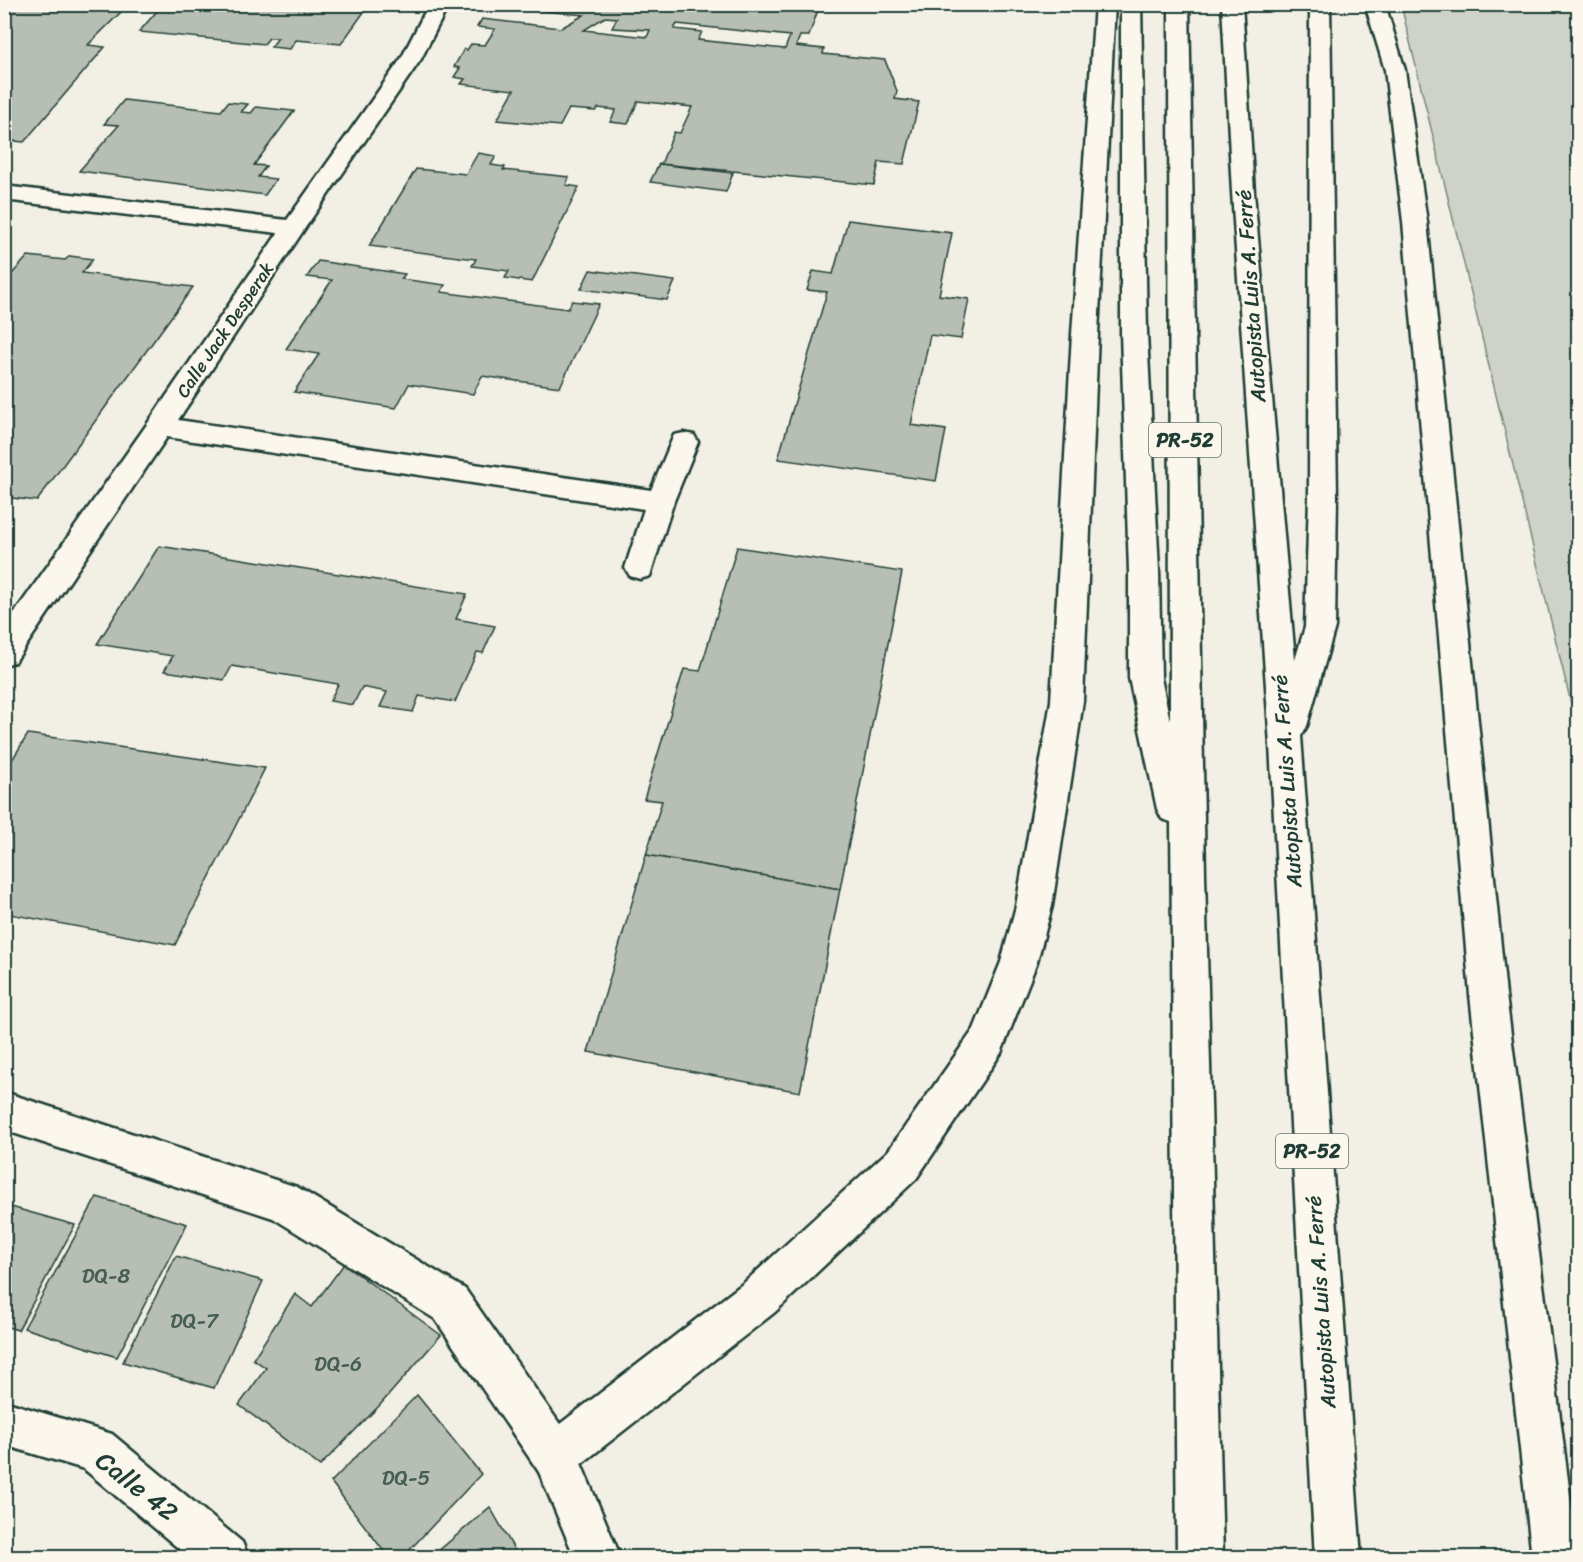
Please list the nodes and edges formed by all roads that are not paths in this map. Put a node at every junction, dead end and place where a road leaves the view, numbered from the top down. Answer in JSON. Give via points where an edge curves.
{"nodes":[{"id":1,"x":439,"y":4,"type":"edge"},
{"id":2,"x":1105,"y":4,"type":"edge"},
{"id":3,"x":1131,"y":4,"type":"edge"},
{"id":4,"x":1179,"y":4,"type":"edge"},
{"id":5,"x":1232,"y":4,"type":"edge"},
{"id":6,"x":1320,"y":4,"type":"edge"},
{"id":7,"x":1375,"y":4,"type":"edge"},
{"id":8,"x":4,"y":193,"type":"edge"},
{"id":9,"x":293,"y":228,"type":"junction"},
{"id":10,"x":160,"y":427,"type":"junction"},
{"id":11,"x":684,"y":442,"type":"dead end"},
{"id":12,"x":660,"y":501,"type":"junction"},
{"id":13,"x":640,"y":568,"type":"dead end"},
{"id":14,"x":4,"y":653,"type":"edge"},
{"id":15,"x":1286,"y":745,"type":"junction"},
{"id":16,"x":1188,"y":875,"type":"junction"},
{"id":17,"x":4,"y":1111,"type":"edge"},
{"id":18,"x":4,"y":1423,"type":"edge"},
{"id":19,"x":555,"y":1456,"type":"junction"},
{"id":20,"x":226,"y":1557,"type":"edge"},
{"id":21,"x":598,"y":1557,"type":"edge"},
{"id":22,"x":1200,"y":1557,"type":"edge"},
{"id":23,"x":1338,"y":1557,"type":"edge"},
{"id":24,"x":1555,"y":1557,"type":"edge"}],
"edges":[{"from":1,"to":9,"type":"main road","name":"Calle Jack Desperak","via":[[411,59]]},
{"from":2,"to":19,"type":"main road","via":[[1067,701],[1034,906],[1019,962],[988,1040],[902,1166],[760,1297]]},
{"from":3,"to":16,"type":"main road","via":[[1134,333],[1145,678]]},
{"from":4,"to":16,"type":"main road","number":"PR-52"},
{"from":5,"to":15,"type":"main road","name":"Autopista Luis A. Ferré","number":"PR-52"},
{"from":6,"to":15,"type":"main road","via":[[1320,627]]},
{"from":7,"to":24,"type":"main road","via":[[1395,70],[1413,199],[1488,995]]},
{"from":8,"to":9,"type":"main road"},
{"from":9,"to":10,"type":"main road","name":"Calle Jack Desperak"},
{"from":10,"to":12,"type":"main road"},
{"from":10,"to":14,"type":"main road","name":"Calle Jack Desperak"},
{"from":11,"to":12,"type":"main road"},
{"from":12,"to":13,"type":"main road"},
{"from":15,"to":23,"type":"main road","name":"Autopista Luis A. Ferré","number":"PR-52"},
{"from":16,"to":22,"type":"main road","number":"PR-52"},
{"from":17,"to":19,"type":"main road","via":[[283,1202],[450,1304]]},
{"from":18,"to":20,"type":"main road","name":"Calle 42","via":[[96,1450]]},
{"from":19,"to":21,"type":"main road"}]}
